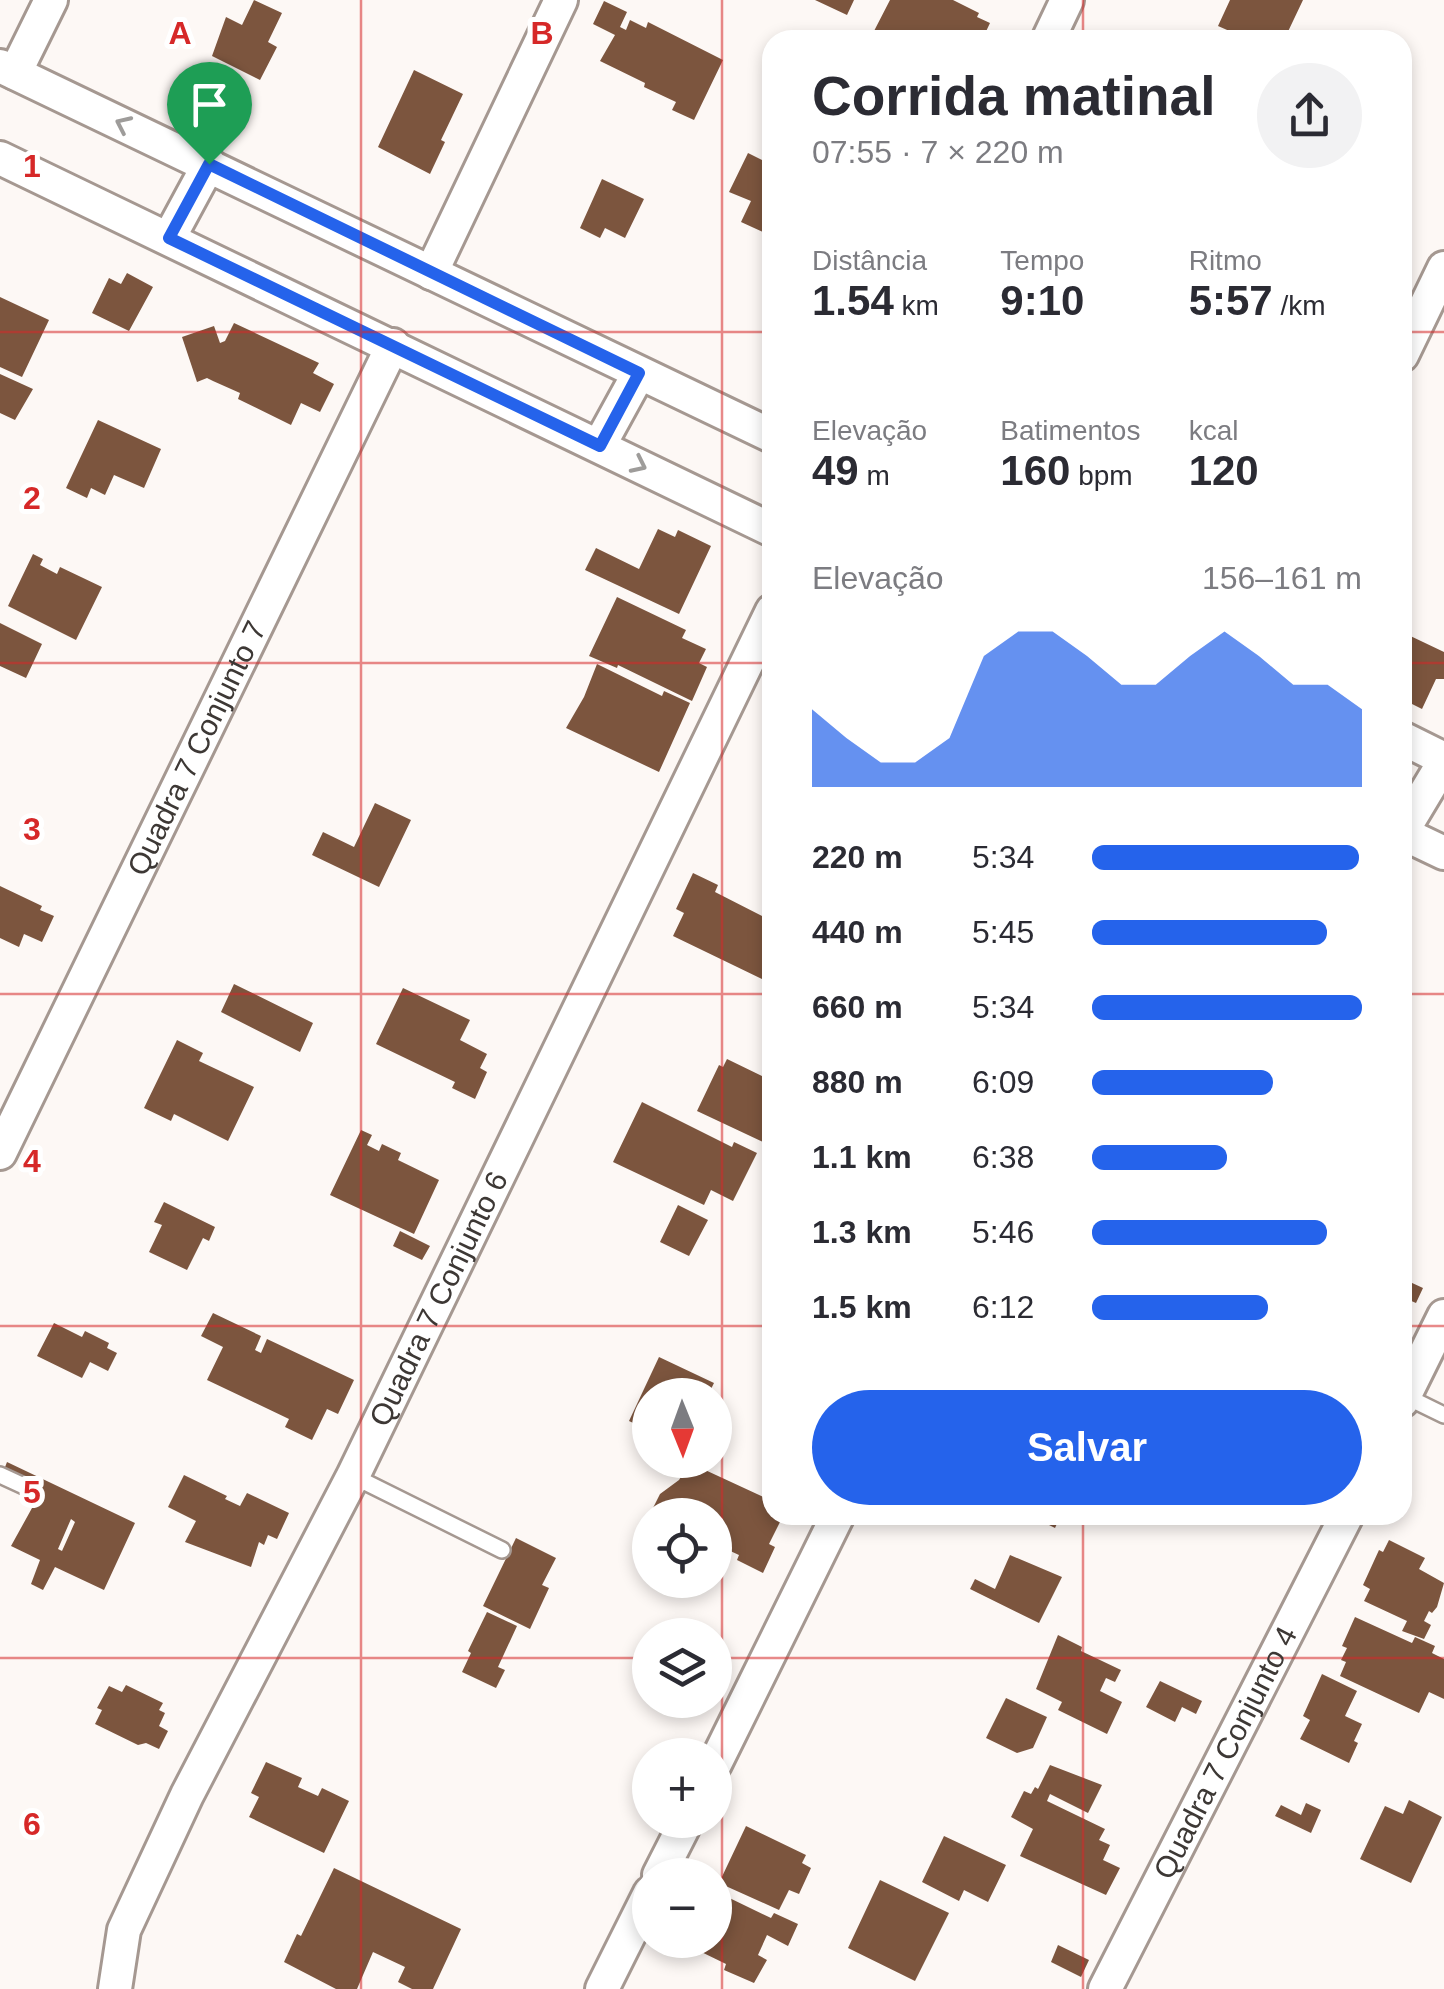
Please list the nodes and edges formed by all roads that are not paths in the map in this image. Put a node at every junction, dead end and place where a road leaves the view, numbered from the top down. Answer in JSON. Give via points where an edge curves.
{"nodes":[{"id":1,"x":51,"y":0,"type":"edge"},
{"id":2,"x":561,"y":0,"type":"edge"},
{"id":3,"x":1067,"y":0,"type":"edge"},
{"id":4,"x":1053,"y":30,"type":"edge"},
{"id":5,"x":7,"y":70,"type":"edge"},
{"id":6,"x":0,"y":158,"type":"edge"},
{"id":7,"x":209,"y":164,"type":"junction"},
{"id":8,"x":169,"y":238,"type":"junction"},
{"id":9,"x":1444,"y":268,"type":"edge"},
{"id":10,"x":432,"y":272,"type":"junction"},
{"id":11,"x":1412,"y":334,"type":"edge"},
{"id":12,"x":394,"y":346,"type":"junction"},
{"id":13,"x":639,"y":373,"type":"junction"},
{"id":14,"x":762,"y":431,"type":"edge"},
{"id":15,"x":600,"y":446,"type":"junction"},
{"id":16,"x":762,"y":525,"type":"edge"},
{"id":17,"x":762,"y":632,"type":"edge"},
{"id":18,"x":1412,"y":743,"type":"edge"},
{"id":19,"x":1444,"y":760,"type":"edge"},
{"id":20,"x":1412,"y":816,"type":"edge"},
{"id":21,"x":1412,"y":838,"type":"edge"},
{"id":22,"x":1444,"y":853,"type":"edge"},
{"id":23,"x":0,"y":1153,"type":"edge"},
{"id":24,"x":1444,"y":1316,"type":"edge"},
{"id":25,"x":1412,"y":1382,"type":"edge"},
{"id":26,"x":1412,"y":1402,"type":"edge"},
{"id":27,"x":1444,"y":1416,"type":"edge"},
{"id":28,"x":0,"y":1475,"type":"edge"},
{"id":29,"x":353,"y":1476,"type":"junction"},
{"id":30,"x":26,"y":1486,"type":"dead end"},
{"id":31,"x":833,"y":1525,"type":"edge"},
{"id":32,"x":1341,"y":1525,"type":"edge"},
{"id":33,"x":502,"y":1550,"type":"dead end"},
{"id":34,"x":728,"y":1738,"type":"edge"},
{"id":35,"x":632,"y":1930,"type":"edge"},
{"id":36,"x":116,"y":1989,"type":"edge"},
{"id":37,"x":602,"y":1989,"type":"edge"},
{"id":38,"x":1105,"y":1989,"type":"edge"}],
"edges":[{"from":1,"to":5,"type":"street"},
{"from":2,"to":10,"type":"street"},
{"from":3,"to":4,"type":"street"},
{"from":7,"to":5,"type":"street","one_way":true},
{"from":6,"to":8,"type":"street"},
{"from":7,"to":8,"type":"street"},
{"from":7,"to":10,"type":"street"},
{"from":8,"to":12,"type":"street"},
{"from":9,"to":11,"type":"street"},
{"from":10,"to":13,"type":"street"},
{"from":12,"to":15,"type":"street"},
{"from":12,"to":23,"type":"street","name":"Quadra 7 Conjunto 7"},
{"from":13,"to":14,"type":"street"},
{"from":13,"to":15,"type":"street"},
{"from":15,"to":16,"type":"street","one_way":true},
{"from":17,"to":29,"type":"street","name":"Quadra 7 Conjunto 6"},
{"from":18,"to":19,"type":"street"},
{"from":19,"to":20,"type":"street"},
{"from":21,"to":22,"type":"street"},
{"from":24,"to":25,"type":"street"},
{"from":26,"to":27,"type":"lane"},
{"from":28,"to":30,"type":"lane"},
{"from":29,"to":33,"type":"lane"},
{"from":29,"to":36,"type":"street","name":"Quadra 7 Conjunto 6","via":[[124,1930]]},
{"from":31,"to":34,"type":"street"},
{"from":32,"to":38,"type":"street","name":"Quadra 7 Conjunto 4"},
{"from":35,"to":37,"type":"street"}]}
